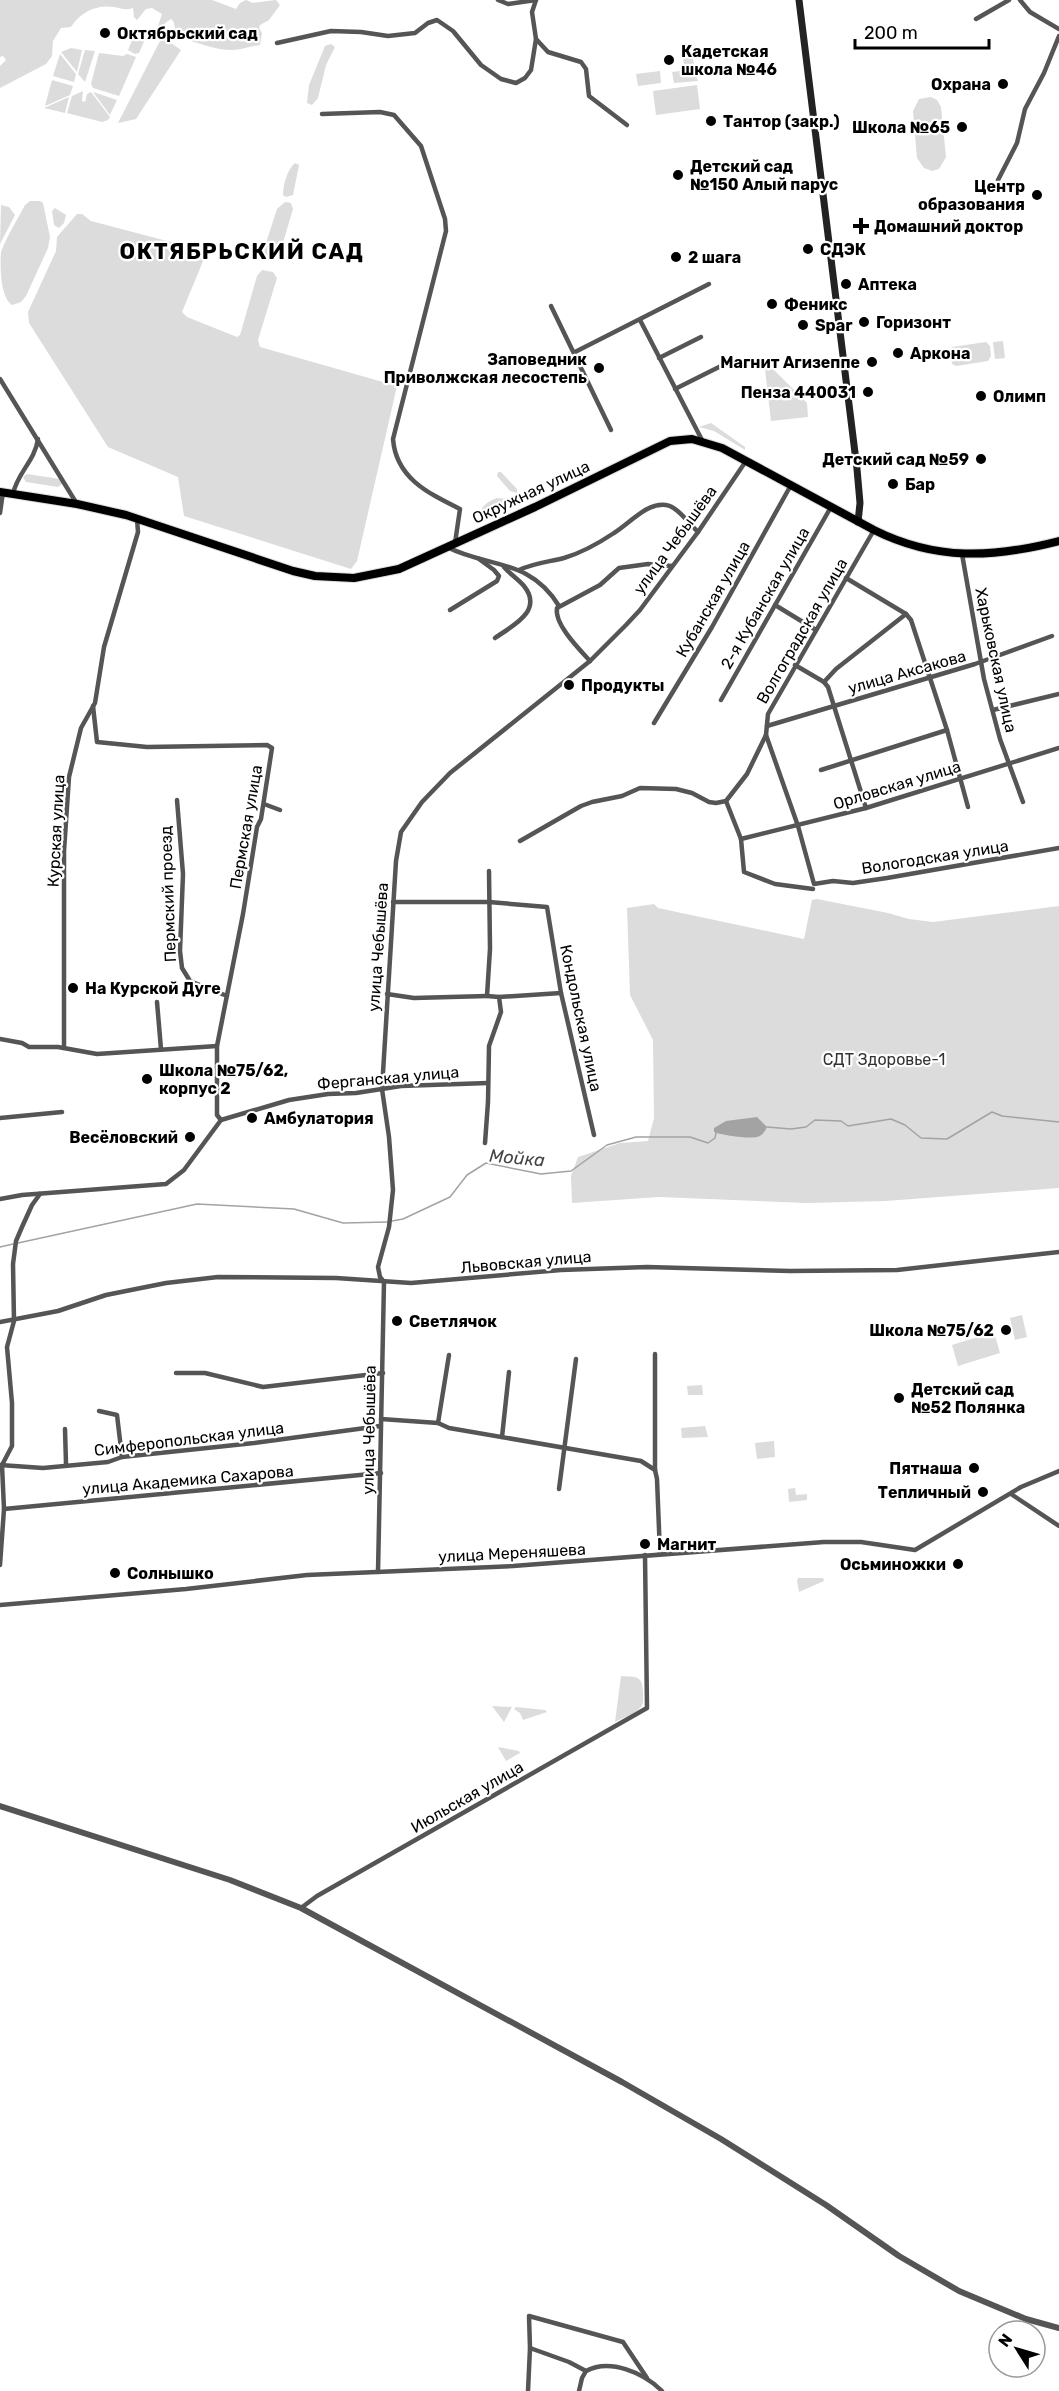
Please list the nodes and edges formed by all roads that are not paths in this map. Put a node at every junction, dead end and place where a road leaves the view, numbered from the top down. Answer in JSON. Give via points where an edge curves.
{"nodes":[{"id":1,"x":498,"y":0,"type":"edge"},
{"id":2,"x":536,"y":0,"type":"edge"},
{"id":3,"x":799,"y":0,"type":"edge"},
{"id":4,"x":1009,"y":0,"type":"edge"},
{"id":5,"x":1020,"y":0,"type":"edge"},
{"id":6,"x":976,"y":19,"type":"dead end"},
{"id":7,"x":1059,"y":29,"type":"edge"},
{"id":8,"x":1059,"y":36,"type":"edge"},
{"id":9,"x":536,"y":39,"type":"junction"},
{"id":10,"x":277,"y":43,"type":"dead end"},
{"id":11,"x":322,"y":114,"type":"dead end"},
{"id":12,"x":627,"y":125,"type":"dead end"},
{"id":13,"x":998,"y":180,"type":"dead end"},
{"id":14,"x":709,"y":284,"type":"dead end"},
{"id":15,"x":551,"y":306,"type":"dead end"},
{"id":16,"x":640,"y":320,"type":"junction"},
{"id":17,"x":701,"y":336,"type":"dead end"},
{"id":18,"x":575,"y":352,"type":"junction"},
{"id":19,"x":659,"y":358,"type":"junction"},
{"id":20,"x":723,"y":365,"type":"dead end"},
{"id":21,"x":0,"y":379,"type":"edge"},
{"id":22,"x":675,"y":389,"type":"junction"},
{"id":23,"x":611,"y":430,"type":"dead end"},
{"id":24,"x":38,"y":439,"type":"junction"},
{"id":25,"x":702,"y":441,"type":"junction"},
{"id":26,"x":50,"y":457,"type":"junction"},
{"id":27,"x":33,"y":458,"type":"junction"},
{"id":28,"x":746,"y":461,"type":"junction"},
{"id":29,"x":791,"y":485,"type":"junction"},
{"id":30,"x":2,"y":492,"type":"edge"},
{"id":31,"x":13,"y":494,"type":"junction"},
{"id":32,"x":77,"y":504,"type":"junction"},
{"id":33,"x":831,"y":507,"type":"junction"},
{"id":34,"x":0,"y":513,"type":"edge"},
{"id":35,"x":137,"y":518,"type":"junction"},
{"id":36,"x":858,"y":522,"type":"junction"},
{"id":37,"x":874,"y":530,"type":"junction"},
{"id":38,"x":698,"y":532,"type":"junction"},
{"id":39,"x":1059,"y":541,"type":"edge"},
{"id":40,"x":455,"y":543,"type":"junction"},
{"id":41,"x":447,"y":547,"type":"junction"},
{"id":42,"x":962,"y":554,"type":"junction"},
{"id":43,"x":476,"y":558,"type":"junction"},
{"id":44,"x":502,"y":564,"type":"junction"},
{"id":45,"x":672,"y":566,"type":"junction"},
{"id":46,"x":519,"y":570,"type":"junction"},
{"id":47,"x":846,"y":578,"type":"junction"},
{"id":48,"x":775,"y":605,"type":"junction"},
{"id":49,"x":559,"y":606,"type":"junction"},
{"id":50,"x":450,"y":610,"type":"dead end"},
{"id":51,"x":906,"y":614,"type":"junction"},
{"id":52,"x":816,"y":630,"type":"junction"},
{"id":53,"x":1052,"y":636,"type":"dead end"},
{"id":54,"x":495,"y":638,"type":"dead end"},
{"id":55,"x":590,"y":661,"type":"junction"},
{"id":56,"x":982,"y":662,"type":"junction"},
{"id":57,"x":795,"y":665,"type":"junction"},
{"id":58,"x":930,"y":678,"type":"junction"},
{"id":59,"x":824,"y":682,"type":"junction"},
{"id":60,"x":1059,"y":694,"type":"edge"},
{"id":61,"x":721,"y":700,"type":"dead end"},
{"id":62,"x":93,"y":706,"type":"junction"},
{"id":63,"x":834,"y":706,"type":"junction"},
{"id":64,"x":993,"y":710,"type":"junction"},
{"id":65,"x":654,"y":723,"type":"dead end"},
{"id":66,"x":767,"y":726,"type":"junction"},
{"id":67,"x":947,"y":730,"type":"junction"},
{"id":68,"x":766,"y":735,"type":"junction"},
{"id":69,"x":1059,"y":748,"type":"edge"},
{"id":70,"x":852,"y":761,"type":"junction"},
{"id":71,"x":1009,"y":764,"type":"junction"},
{"id":72,"x":821,"y":770,"type":"dead end"},
{"id":73,"x":961,"y":778,"type":"junction"},
{"id":74,"x":177,"y":800,"type":"dead end"},
{"id":75,"x":726,"y":801,"type":"junction"},
{"id":76,"x":1023,"y":802,"type":"dead end"},
{"id":77,"x":264,"y":804,"type":"junction"},
{"id":78,"x":968,"y":807,"type":"dead end"},
{"id":79,"x":866,"y":808,"type":"junction"},
{"id":80,"x":280,"y":810,"type":"dead end"},
{"id":81,"x":798,"y":826,"type":"junction"},
{"id":82,"x":741,"y":839,"type":"junction"},
{"id":83,"x":520,"y":841,"type":"dead end"},
{"id":84,"x":1059,"y":848,"type":"edge"},
{"id":85,"x":489,"y":872,"type":"dead end"},
{"id":86,"x":813,"y":887,"type":"junction"},
{"id":87,"x":393,"y":902,"type":"junction"},
{"id":88,"x":489,"y":902,"type":"junction"},
{"id":89,"x":561,"y":993,"type":"junction"},
{"id":90,"x":387,"y":994,"type":"junction"},
{"id":91,"x":227,"y":996,"type":"junction"},
{"id":92,"x":487,"y":996,"type":"junction"},
{"id":93,"x":499,"y":997,"type":"junction"},
{"id":94,"x":157,"y":1002,"type":"dead end"},
{"id":95,"x":0,"y":1039,"type":"edge"},
{"id":96,"x":217,"y":1046,"type":"junction"},
{"id":97,"x":64,"y":1048,"type":"junction"},
{"id":98,"x":161,"y":1049,"type":"junction"},
{"id":99,"x":488,"y":1083,"type":"junction"},
{"id":100,"x":382,"y":1089,"type":"junction"},
{"id":101,"x":62,"y":1112,"type":"dead end"},
{"id":102,"x":0,"y":1118,"type":"edge"},
{"id":103,"x":221,"y":1120,"type":"junction"},
{"id":104,"x":594,"y":1134,"type":"dead end"},
{"id":105,"x":485,"y":1143,"type":"dead end"},
{"id":106,"x":41,"y":1193,"type":"junction"},
{"id":107,"x":0,"y":1199,"type":"edge"},
{"id":108,"x":1059,"y":1252,"type":"edge"},
{"id":109,"x":384,"y":1282,"type":"junction"},
{"id":110,"x":14,"y":1321,"type":"junction"},
{"id":111,"x":0,"y":1322,"type":"edge"},
{"id":112,"x":654,"y":1354,"type":"dead end"},
{"id":113,"x":449,"y":1355,"type":"dead end"},
{"id":114,"x":576,"y":1359,"type":"dead end"},
{"id":115,"x":508,"y":1372,"type":"dead end"},
{"id":116,"x":176,"y":1373,"type":"dead end"},
{"id":117,"x":383,"y":1373,"type":"junction"},
{"id":118,"x":99,"y":1411,"type":"dead end"},
{"id":119,"x":381,"y":1419,"type":"junction"},
{"id":120,"x":438,"y":1423,"type":"junction"},
{"id":121,"x":380,"y":1426,"type":"junction"},
{"id":122,"x":65,"y":1430,"type":"dead end"},
{"id":123,"x":502,"y":1437,"type":"junction"},
{"id":124,"x":565,"y":1448,"type":"junction"},
{"id":125,"x":123,"y":1457,"type":"junction"},
{"id":126,"x":66,"y":1464,"type":"junction"},
{"id":127,"x":1,"y":1465,"type":"edge"},
{"id":128,"x":655,"y":1470,"type":"junction"},
{"id":129,"x":1059,"y":1470,"type":"edge"},
{"id":130,"x":381,"y":1473,"type":"junction"},
{"id":131,"x":559,"y":1490,"type":"dead end"},
{"id":132,"x":1011,"y":1494,"type":"junction"},
{"id":133,"x":4,"y":1509,"type":"junction"},
{"id":134,"x":2,"y":1516,"type":"edge"},
{"id":135,"x":1059,"y":1526,"type":"edge"},
{"id":136,"x":660,"y":1554,"type":"junction"},
{"id":137,"x":645,"y":1556,"type":"junction"},
{"id":138,"x":0,"y":1565,"type":"edge"},
{"id":139,"x":378,"y":1572,"type":"junction"},
{"id":140,"x":0,"y":1605,"type":"edge"},
{"id":141,"x":0,"y":1806,"type":"edge"},
{"id":142,"x":301,"y":1908,"type":"junction"},
{"id":143,"x":1059,"y":2328,"type":"edge"},
{"id":144,"x":530,"y":2349,"type":"junction"},
{"id":145,"x":586,"y":2372,"type":"junction"},
{"id":146,"x":647,"y":2378,"type":"junction"},
{"id":147,"x":528,"y":2391,"type":"edge"},
{"id":148,"x":579,"y":2391,"type":"edge"},
{"id":149,"x":662,"y":2391,"type":"edge"}],
"edges":[{"from":1,"to":2,"type":"street","via":[[508,4]]},
{"from":2,"to":9,"type":"street","via":[[532,12]]},
{"from":3,"to":36,"type":"main road","via":[[857,469]]},
{"from":4,"to":6,"type":"street"},
{"from":5,"to":7,"type":"street","via":[[1030,12]]},
{"from":8,"to":13,"type":"street","via":[[1025,109],[1017,143]]},
{"from":9,"to":10,"type":"street","via":[[531,70],[516,83],[501,79],[481,65],[453,31],[437,20],[416,33],[388,36],[331,32]]},
{"from":9,"to":12,"type":"street","via":[[548,51],[581,62],[586,69],[589,96]]},
{"from":11,"to":40,"type":"street","via":[[394,115],[421,146],[445,219],[446,231],[393,439],[394,456],[403,472],[421,487],[460,508]]},
{"from":14,"to":16,"type":"street"},
{"from":15,"to":18,"type":"street"},
{"from":16,"to":18,"type":"street"},
{"from":16,"to":19,"type":"street"},
{"from":17,"to":19,"type":"street"},
{"from":18,"to":23,"type":"street"},
{"from":19,"to":22,"type":"street"},
{"from":20,"to":22,"type":"street"},
{"from":21,"to":24,"type":"street"},
{"from":22,"to":25,"type":"street"},
{"from":24,"to":26,"type":"street"},
{"from":24,"to":27,"type":"street"},
{"from":25,"to":28,"type":"main road","name":"Окружная улица"},
{"from":25,"to":40,"type":"main road","name":"Окружная улица","via":[[670,441]]},
{"from":26,"to":27,"type":"street","via":[[39,454]]},
{"from":26,"to":32,"type":"street"},
{"from":27,"to":31,"type":"street","via":[[16,482]]},
{"from":28,"to":29,"type":"main road","name":"Окружная улица"},
{"from":28,"to":38,"type":"street","name":"улица Чебышёва"},
{"from":29,"to":33,"type":"main road","name":"Окружная улица"},
{"from":29,"to":65,"type":"street","name":"Кубанская улица"},
{"from":30,"to":31,"type":"main road","name":"Окружная улица"},
{"from":30,"to":34,"type":"street"},
{"from":31,"to":32,"type":"main road","name":"Окружная улица"},
{"from":32,"to":35,"type":"main road","name":"Окружная улица"},
{"from":33,"to":36,"type":"main road","name":"Окружная улица"},
{"from":33,"to":48,"type":"street","name":"2-я Кубанская улица"},
{"from":35,"to":41,"type":"main road","name":"Окружная улица","via":[[321,577],[376,575]]},
{"from":35,"to":62,"type":"street","name":"Курская улица","via":[[138,532],[104,647]]},
{"from":36,"to":37,"type":"main road","name":"Окружная улица"},
{"from":37,"to":42,"type":"main road","name":"Окружная улица","via":[[900,543]]},
{"from":37,"to":47,"type":"street","name":"Волгоградская улица"},
{"from":38,"to":45,"type":"street","name":"улица Чебышёва"},
{"from":38,"to":46,"type":"street","via":[[674,508],[663,505],[647,510],[574,554]]},
{"from":39,"to":42,"type":"main road","name":"Окружная улица","via":[[1020,550]]},
{"from":40,"to":41,"type":"main road","name":"Окружная улица"},
{"from":41,"to":43,"type":"street"},
{"from":42,"to":56,"type":"street","name":"Харьковская улица"},
{"from":43,"to":44,"type":"street"},
{"from":43,"to":50,"type":"street","via":[[494,570],[499,576],[497,581]]},
{"from":44,"to":46,"type":"street"},
{"from":44,"to":54,"type":"street","via":[[524,585],[532,604],[525,616]]},
{"from":45,"to":49,"type":"street","via":[[619,568],[600,585]]},
{"from":45,"to":55,"type":"street","name":"улица Чебышёва","via":[[640,610]]},
{"from":46,"to":49,"type":"street","via":[[550,592]]},
{"from":47,"to":51,"type":"street"},
{"from":47,"to":52,"type":"street","name":"Волгоградская улица"},
{"from":48,"to":52,"type":"street"},
{"from":48,"to":61,"type":"street","name":"2-я Кубанская улица"},
{"from":49,"to":55,"type":"street","via":[[556,612],[567,635]]},
{"from":51,"to":58,"type":"street","via":[[913,623]]},
{"from":51,"to":59,"type":"street"},
{"from":52,"to":57,"type":"street","name":"Волгоградская улица"},
{"from":53,"to":56,"type":"street","name":"улица Аксакова"},
{"from":55,"to":87,"type":"street","name":"улица Чебышёва","via":[[450,773],[416,809],[401,832]]},
{"from":56,"to":58,"type":"street","name":"улица Аксакова"},
{"from":56,"to":64,"type":"street","name":"Харьковская улица"},
{"from":57,"to":59,"type":"street"},
{"from":57,"to":66,"type":"street","name":"Волгоградская улица","via":[[771,707]]},
{"from":58,"to":63,"type":"street","name":"улица Аксакова"},
{"from":58,"to":67,"type":"street"},
{"from":59,"to":63,"type":"street"},
{"from":60,"to":64,"type":"street"},
{"from":62,"to":77,"type":"street","name":"Пермская улица","via":[[97,742],[147,747],[267,745],[272,748]]},
{"from":62,"to":97,"type":"street","name":"Курская улица","via":[[81,728],[69,777],[64,851]]},
{"from":63,"to":66,"type":"street","name":"улица Аксакова"},
{"from":63,"to":70,"type":"street"},
{"from":64,"to":71,"type":"street","name":"Харьковская улица"},
{"from":66,"to":68,"type":"street","name":"Волгоградская улица"},
{"from":67,"to":70,"type":"street"},
{"from":67,"to":73,"type":"street"},
{"from":68,"to":75,"type":"street","via":[[747,774]]},
{"from":68,"to":81,"type":"street","name":"Волгоградская улица"},
{"from":69,"to":71,"type":"street","name":"Орловская улица"},
{"from":70,"to":72,"type":"street"},
{"from":70,"to":79,"type":"street"},
{"from":71,"to":73,"type":"street","name":"Орловская улица"},
{"from":71,"to":76,"type":"street","name":"Харьковская улица"},
{"from":73,"to":78,"type":"street"},
{"from":73,"to":79,"type":"street","name":"Орловская улица"},
{"from":74,"to":91,"type":"street","name":"Пермский проезд","via":[[183,874],[182,968],[190,981]]},
{"from":75,"to":82,"type":"street"},
{"from":75,"to":83,"type":"street","via":[[709,802],[676,789],[640,788],[581,806]]},
{"from":77,"to":80,"type":"street"},
{"from":77,"to":91,"type":"street","name":"Пермская улица"},
{"from":79,"to":81,"type":"street","name":"Орловская улица"},
{"from":81,"to":82,"type":"street","name":"Орловская улица"},
{"from":81,"to":86,"type":"street","name":"Волгоградская улица"},
{"from":82,"to":86,"type":"street","name":"Вологодская улица","via":[[744,872],[775,884]]},
{"from":84,"to":86,"type":"street","name":"Вологодская улица"},
{"from":85,"to":88,"type":"street"},
{"from":87,"to":88,"type":"street"},
{"from":87,"to":90,"type":"street","name":"улица Чебышёва"},
{"from":88,"to":89,"type":"street","name":"Кондольская улица","via":[[547,907]]},
{"from":88,"to":92,"type":"street"},
{"from":89,"to":93,"type":"street"},
{"from":89,"to":104,"type":"street","name":"Кондольская улица"},
{"from":90,"to":92,"type":"street","via":[[414,998]]},
{"from":90,"to":100,"type":"street","name":"улица Чебышёва"},
{"from":91,"to":96,"type":"street","name":"Пермская улица"},
{"from":92,"to":93,"type":"street"},
{"from":93,"to":99,"type":"street","via":[[501,1012],[489,1046]]},
{"from":94,"to":98,"type":"street"},
{"from":95,"to":97,"type":"street","via":[[29,1047]]},
{"from":96,"to":98,"type":"street"},
{"from":96,"to":103,"type":"street","name":"Пермская улица","via":[[217,1115]]},
{"from":97,"to":98,"type":"street","via":[[97,1054]]},
{"from":99,"to":100,"type":"street","name":"Ферганская улица"},
{"from":99,"to":105,"type":"street"},
{"from":100,"to":103,"type":"street","name":"Ферганская улица","via":[[289,1100]]},
{"from":100,"to":109,"type":"street","name":"улица Чебышёва","via":[[392,1182],[388,1227],[378,1267]]},
{"from":101,"to":102,"type":"street"},
{"from":103,"to":106,"type":"street","via":[[184,1170],[166,1184]]},
{"from":106,"to":107,"type":"street"},
{"from":106,"to":110,"type":"street","via":[[16,1241]]},
{"from":108,"to":109,"type":"street","name":"Львовская улица","via":[[897,1270],[647,1266],[439,1282]]},
{"from":109,"to":110,"type":"street","name":"Львовская улица","via":[[218,1277],[106,1295]]},
{"from":109,"to":117,"type":"street","name":"улица Чебышёва"},
{"from":110,"to":111,"type":"street","name":"Львовская улица"},
{"from":110,"to":127,"type":"street","via":[[7,1347],[12,1446]]},
{"from":112,"to":128,"type":"street"},
{"from":113,"to":120,"type":"street"},
{"from":114,"to":124,"type":"street"},
{"from":115,"to":123,"type":"street"},
{"from":116,"to":117,"type":"street","via":[[205,1373],[263,1387]]},
{"from":117,"to":119,"type":"street","name":"улица Чебышёва"},
{"from":118,"to":125,"type":"street","via":[[117,1415]]},
{"from":119,"to":120,"type":"street"},
{"from":119,"to":121,"type":"street","name":"улица Чебышёва"},
{"from":120,"to":123,"type":"street"},
{"from":121,"to":125,"type":"street","name":"Симферопольская улица"},
{"from":121,"to":130,"type":"street","name":"улица Чебышёва"},
{"from":122,"to":126,"type":"street"},
{"from":123,"to":124,"type":"street"},
{"from":124,"to":128,"type":"street","via":[[641,1461]]},
{"from":124,"to":131,"type":"street"},
{"from":125,"to":126,"type":"street","name":"Симферопольская улица","via":[[108,1462]]},
{"from":126,"to":127,"type":"street","name":"Симферопольская улица"},
{"from":127,"to":133,"type":"street"},
{"from":128,"to":136,"type":"street"},
{"from":129,"to":132,"type":"street","name":"улица Мереняшева"},
{"from":130,"to":133,"type":"street","name":"улица Академика Сахарова"},
{"from":130,"to":139,"type":"street","name":"улица Чебышёва"},
{"from":132,"to":135,"type":"street"},
{"from":132,"to":136,"type":"street","name":"улица Мереняшева","via":[[915,1550],[839,1541]]},
{"from":133,"to":134,"type":"street"},
{"from":134,"to":138,"type":"street"},
{"from":136,"to":137,"type":"street","name":"улица Мереняшева"},
{"from":137,"to":139,"type":"street","name":"улица Мереняшева"},
{"from":137,"to":142,"type":"street","name":"Июльская улица","via":[[647,1708]]},
{"from":139,"to":140,"type":"street","name":"улица Мереняшева","via":[[307,1575]]},
{"from":141,"to":142,"type":"street","via":[[230,1880]]},
{"from":142,"to":143,"type":"street","via":[[721,2139],[959,2291],[1026,2319]]},
{"from":144,"to":145,"type":"street"},
{"from":144,"to":146,"type":"street","via":[[529,2316],[623,2342]]},
{"from":144,"to":147,"type":"street"},
{"from":145,"to":146,"type":"street","via":[[607,2367]]},
{"from":145,"to":148,"type":"street"},
{"from":146,"to":149,"type":"street"}]}
